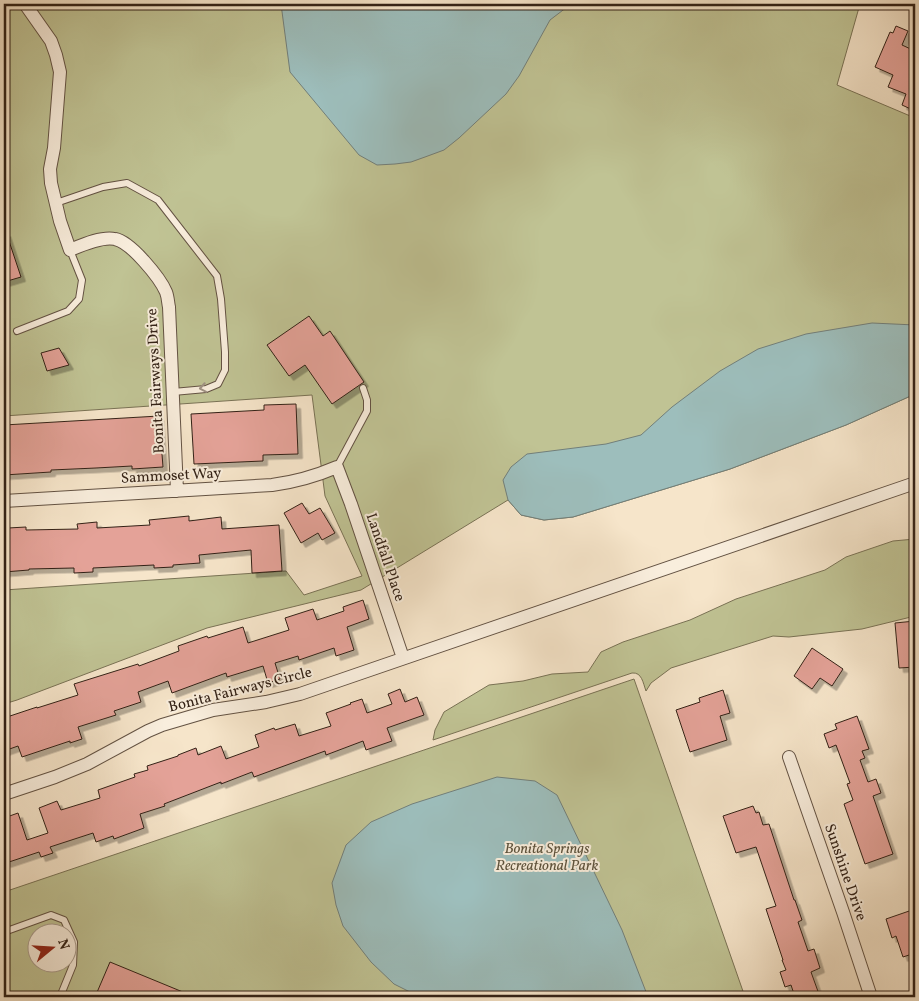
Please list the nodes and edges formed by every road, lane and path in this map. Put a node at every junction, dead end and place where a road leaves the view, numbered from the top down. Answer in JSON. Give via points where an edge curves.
{"nodes":[{"id":1,"x":24,"y":4,"type":"edge"},
{"id":2,"x":56,"y":203,"type":"junction"},
{"id":3,"x":70,"y":250,"type":"junction"},
{"id":4,"x":17,"y":331,"type":"dead end"},
{"id":5,"x":363,"y":388,"type":"dead end"},
{"id":6,"x":172,"y":392,"type":"junction"},
{"id":7,"x":338,"y":467,"type":"junction"},
{"id":8,"x":915,"y":483,"type":"edge"},
{"id":9,"x":177,"y":491,"type":"junction"},
{"id":10,"x":4,"y":500,"type":"edge"},
{"id":11,"x":403,"y":658,"type":"junction"},
{"id":12,"x":789,"y":757,"type":"dead end"},
{"id":13,"x":4,"y":794,"type":"edge"},
{"id":14,"x":4,"y":932,"type":"edge"},
{"id":15,"x":60,"y":997,"type":"edge"},
{"id":16,"x":871,"y":997,"type":"edge"}],
"edges":[{"from":1,"to":2,"type":"street","via":[[51,41],[60,72],[50,169]]},
{"from":2,"to":3,"type":"street"},
{"from":2,"to":6,"type":"lane","one_way":true,"via":[[127,183],[158,200],[217,276],[225,370],[218,384],[206,389]]},
{"from":3,"to":4,"type":"lane","via":[[82,280],[79,298],[68,311]]},
{"from":3,"to":6,"type":"street","name":"Bonita Fairways Drive","via":[[91,242],[116,239],[141,258],[157,277],[166,293],[169,308]]},
{"from":5,"to":7,"type":"lane","via":[[368,412]]},
{"from":6,"to":9,"type":"street","name":"Bonita Fairways Drive"},
{"from":7,"to":9,"type":"street","name":"Sammoset Way","via":[[289,483]]},
{"from":7,"to":11,"type":"street","name":"Landfall Place"},
{"from":8,"to":11,"type":"street","name":"Bonita Fairways Circle"},
{"from":9,"to":10,"type":"street","name":"Sammoset Way"},
{"from":11,"to":13,"type":"street","name":"Bonita Fairways Circle","via":[[300,694],[213,710],[162,725],[87,764]]},
{"from":12,"to":16,"type":"street","name":"Sunshine Drive"},
{"from":14,"to":15,"type":"lane","via":[[51,915],[64,920],[74,942],[74,950],[73,965]]}]}
